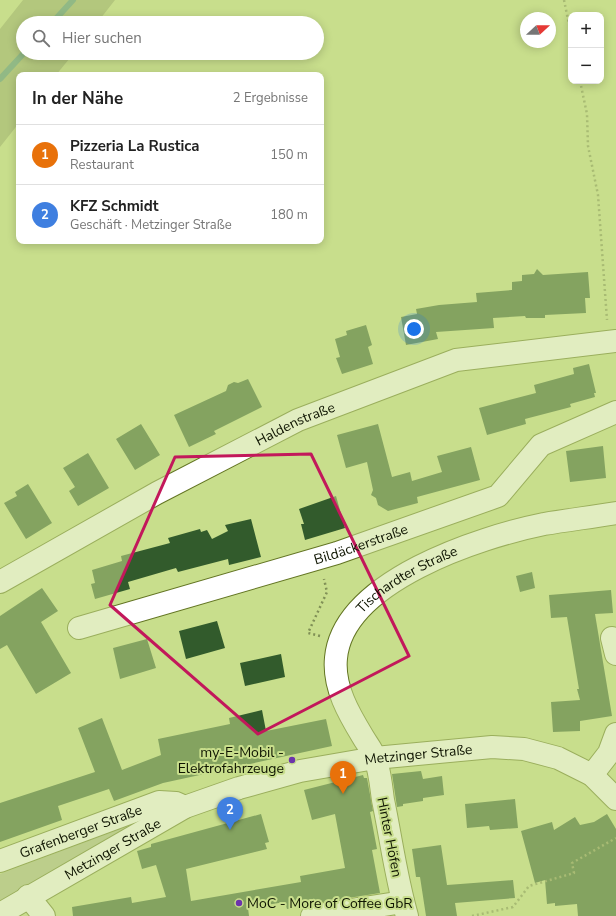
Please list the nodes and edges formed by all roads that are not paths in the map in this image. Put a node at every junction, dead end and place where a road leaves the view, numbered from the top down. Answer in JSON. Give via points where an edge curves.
{"nodes":[{"id":1,"x":612,"y":341,"type":"edge"},
{"id":2,"x":616,"y":412,"type":"edge"},
{"id":3,"x":616,"y":513,"type":"edge"},
{"id":4,"x":0,"y":582,"type":"edge"},
{"id":5,"x":79,"y":628,"type":"dead end"},
{"id":6,"x":616,"y":734,"type":"edge"},
{"id":7,"x":375,"y":758,"type":"junction"},
{"id":8,"x":592,"y":775,"type":"junction"},
{"id":9,"x":616,"y":799,"type":"edge"},
{"id":10,"x":185,"y":807,"type":"junction"},
{"id":11,"x":0,"y":861,"type":"edge"},
{"id":12,"x":28,"y":896,"type":"junction"},
{"id":13,"x":405,"y":909,"type":"edge"},
{"id":14,"x":0,"y":914,"type":"edge"},
{"id":15,"x":44,"y":916,"type":"edge"},
{"id":16,"x":312,"y":916,"type":"edge"}],
"edges":[{"from":1,"to":4,"type":"street","name":"Haldenstraße","via":[[456,360],[298,420],[157,493]]},
{"from":2,"to":5,"type":"street","name":"Bildäckerstraße","via":[[541,445],[498,496],[318,559]]},
{"from":3,"to":7,"type":"street","name":"Tischardter Straße","via":[[522,530],[446,554],[406,573],[372,597],[352,616],[342,634],[336,658],[339,687],[347,709]]},
{"from":6,"to":8,"type":"street","via":[[609,753]]},
{"from":7,"to":8,"type":"street","name":"Metzinger Straße","via":[[492,747],[524,750],[558,758]]},
{"from":7,"to":10,"type":"street","name":"Metzinger Straße","via":[[300,771],[238,788]]},
{"from":7,"to":13,"type":"street","name":"Hinter Höfen"},
{"from":8,"to":9,"type":"street","name":"Metzinger Straße"},
{"from":10,"to":11,"type":"street","name":"Grafenberger Straße","via":[[176,803],[159,802]]},
{"from":10,"to":12,"type":"street","name":"Metzinger Straße"},
{"from":12,"to":14,"type":"street","name":"Metzinger Straße"},
{"from":12,"to":15,"type":"street"},
{"from":13,"to":16,"type":"street"}]}
